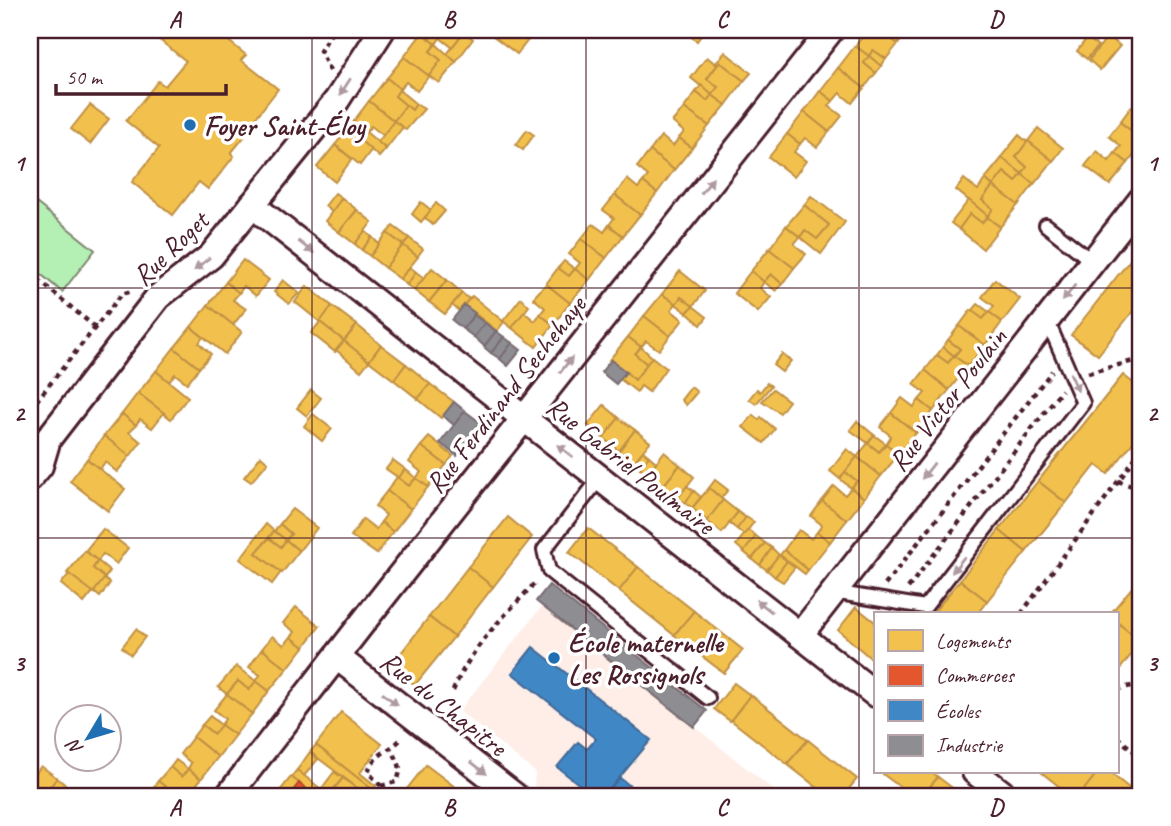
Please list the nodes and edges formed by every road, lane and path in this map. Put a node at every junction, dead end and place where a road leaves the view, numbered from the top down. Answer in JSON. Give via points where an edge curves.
{"nodes":[{"id":1,"x":333,"y":30,"type":"edge"},
{"id":2,"x":382,"y":30,"type":"edge"},
{"id":3,"x":831,"y":30,"type":"edge"},
{"id":4,"x":326,"y":82,"type":"dead end"},
{"id":5,"x":1141,"y":201,"type":"edge"},
{"id":6,"x":252,"y":205,"type":"junction"},
{"id":7,"x":1046,"y":225,"type":"dead end"},
{"id":8,"x":1093,"y":262,"type":"junction"},
{"id":9,"x":30,"y":273,"type":"edge"},
{"id":10,"x":135,"y":290,"type":"dead end"},
{"id":11,"x":1048,"y":320,"type":"junction"},
{"id":12,"x":96,"y":328,"type":"junction"},
{"id":13,"x":1063,"y":356,"type":"junction"},
{"id":14,"x":1141,"y":359,"type":"edge"},
{"id":15,"x":1072,"y":377,"type":"junction"},
{"id":16,"x":30,"y":409,"type":"edge"},
{"id":17,"x":524,"y":418,"type":"junction"},
{"id":18,"x":1141,"y":450,"type":"edge"},
{"id":19,"x":30,"y":478,"type":"edge"},
{"id":20,"x":600,"y":478,"type":"junction"},
{"id":21,"x":1118,"y":481,"type":"junction"},
{"id":22,"x":1141,"y":489,"type":"edge"},
{"id":23,"x":1141,"y":523,"type":"edge"},
{"id":24,"x":1131,"y":525,"type":"dead end"},
{"id":25,"x":544,"y":575,"type":"junction"},
{"id":26,"x":833,"y":592,"type":"junction"},
{"id":27,"x":874,"y":598,"type":"junction"},
{"id":28,"x":897,"y":602,"type":"junction"},
{"id":29,"x":1022,"y":612,"type":"edge"},
{"id":30,"x":800,"y":635,"type":"junction"},
{"id":31,"x":337,"y":657,"type":"junction"},
{"id":32,"x":1141,"y":684,"type":"edge"},
{"id":33,"x":1118,"y":689,"type":"edge"},
{"id":34,"x":453,"y":691,"type":"dead end"},
{"id":35,"x":874,"y":693,"type":"edge"},
{"id":36,"x":708,"y":698,"type":"dead end"},
{"id":37,"x":403,"y":737,"type":"dead end"},
{"id":38,"x":1118,"y":738,"type":"edge"},
{"id":39,"x":392,"y":750,"type":"junction"},
{"id":40,"x":1141,"y":757,"type":"edge"},
{"id":41,"x":978,"y":774,"type":"edge"},
{"id":42,"x":381,"y":786,"type":"junction"},
{"id":43,"x":228,"y":796,"type":"edge"},
{"id":44,"x":383,"y":796,"type":"edge"},
{"id":45,"x":514,"y":796,"type":"edge"},
{"id":46,"x":1006,"y":796,"type":"edge"}],
"edges":[{"from":1,"to":4,"type":"path","via":[[320,51],[331,72]]},
{"from":2,"to":6,"type":"street","name":"Rue Roget","one_way":true,"via":[[337,100]]},
{"from":17,"to":3,"type":"street","name":"Rue Ferdinand Sechehaye","one_way":true},
{"from":5,"to":8,"type":"street","name":"Rue Victor Poulain"},
{"from":6,"to":17,"type":"street","name":"Rue Gabriel Poulmaire","one_way":true},
{"from":6,"to":19,"type":"street","name":"Rue Roget","one_way":true,"via":[[211,256],[158,297],[48,439],[40,466]]},
{"from":7,"to":8,"type":"lane"},
{"from":8,"to":11,"type":"street","name":"Rue Victor Poulain","one_way":true},
{"from":9,"to":12,"type":"path"},
{"from":10,"to":12,"type":"path","via":[[122,294]]},
{"from":11,"to":13,"type":"lane"},
{"from":11,"to":26,"type":"street","name":"Rue Victor Poulain","one_way":true},
{"from":12,"to":16,"type":"path"},
{"from":13,"to":15,"type":"lane"},
{"from":13,"to":27,"type":"path"},
{"from":14,"to":15,"type":"path"},
{"from":15,"to":28,"type":"path"},
{"from":15,"to":28,"type":"lane","one_way":true,"via":[[1083,403],[934,596],[925,607]]},
{"from":20,"to":17,"type":"street","name":"Rue Gabriel Poulmaire","one_way":true},
{"from":17,"to":31,"type":"street","name":"Rue Ferdinand Sechehaye"},
{"from":18,"to":21,"type":"path"},
{"from":20,"to":25,"type":"lane","via":[[544,550]]},
{"from":30,"to":20,"type":"street","name":"Rue Gabriel Poulmaire","one_way":true},
{"from":21,"to":22,"type":"path"},
{"from":21,"to":29,"type":"path"},
{"from":23,"to":24,"type":"path"},
{"from":25,"to":34,"type":"path","via":[[478,647]]},
{"from":25,"to":36,"type":"lane"},
{"from":26,"to":27,"type":"lane"},
{"from":26,"to":30,"type":"street","name":"Rue Victor Poulain"},
{"from":27,"to":28,"type":"lane"},
{"from":30,"to":35,"type":"street","name":"Rue Gabriel Poulmaire"},
{"from":31,"to":43,"type":"street","name":"Rue Ferdinand Sechehaye"},
{"from":31,"to":45,"type":"street","name":"Rue du Chapitre","one_way":true},
{"from":32,"to":33,"type":"path"},
{"from":37,"to":39,"type":"path"},
{"from":38,"to":40,"type":"path"},
{"from":39,"to":42,"type":"path","via":[[401,774],[396,782]]},
{"from":39,"to":42,"type":"path","via":[[370,765],[368,772]]},
{"from":41,"to":46,"type":"street"},
{"from":42,"to":44,"type":"path"}]}
